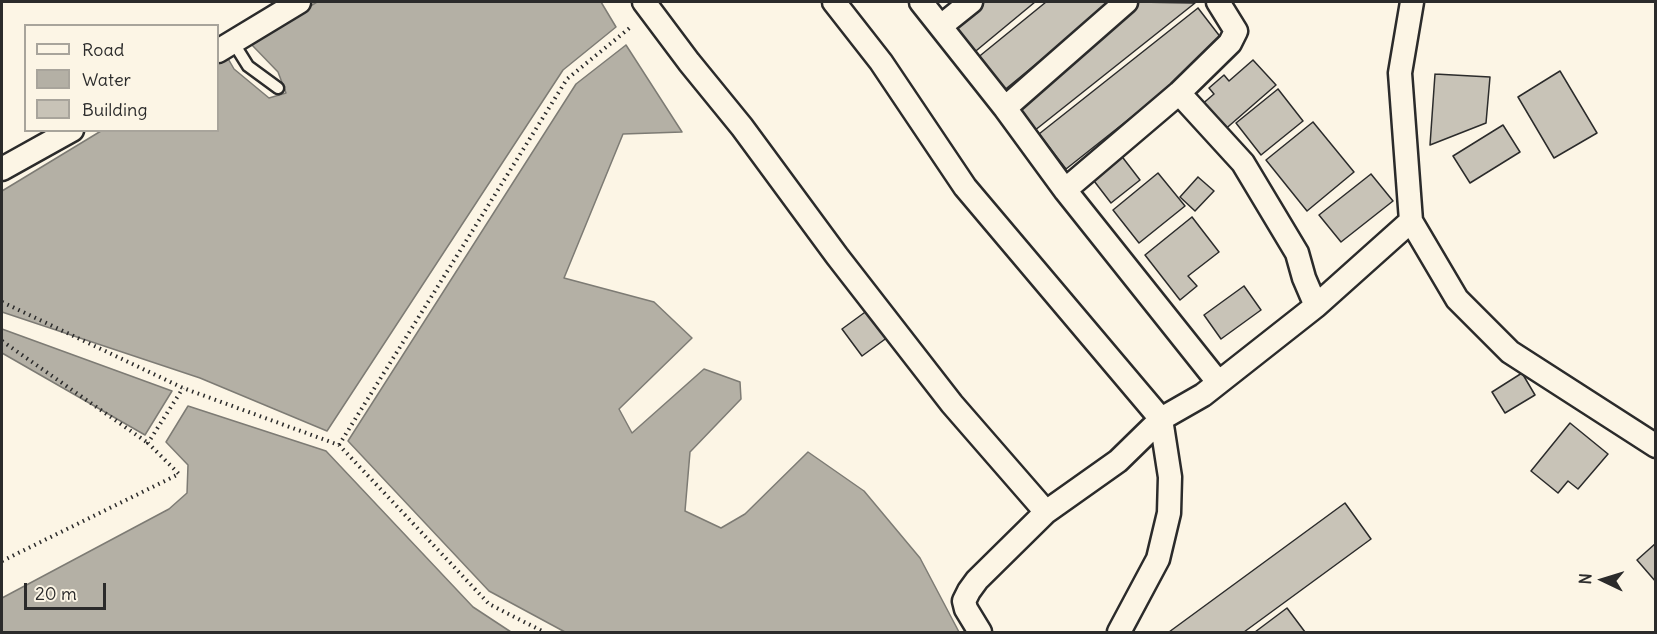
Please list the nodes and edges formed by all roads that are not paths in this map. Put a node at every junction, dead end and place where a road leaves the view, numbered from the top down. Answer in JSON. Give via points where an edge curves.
{"nodes":[{"id":1,"x":299,"y":2,"type":"edge"},
{"id":2,"x":834,"y":2,"type":"edge"},
{"id":3,"x":921,"y":2,"type":"edge"},
{"id":4,"x":971,"y":2,"type":"edge"},
{"id":5,"x":1126,"y":2,"type":"edge"},
{"id":6,"x":1218,"y":2,"type":"edge"},
{"id":7,"x":1412,"y":2,"type":"edge"},
{"id":8,"x":647,"y":6,"type":"edge"},
{"id":9,"x":941,"y":26,"type":"junction"},
{"id":10,"x":225,"y":47,"type":"edge"},
{"id":11,"x":279,"y":88,"type":"dead end"},
{"id":12,"x":1179,"y":93,"type":"junction"},
{"id":13,"x":1005,"y":108,"type":"junction"},
{"id":14,"x":68,"y":132,"type":"edge"},
{"id":15,"x":2,"y":169,"type":"edge"},
{"id":16,"x":1065,"y":190,"type":"junction"},
{"id":17,"x":1411,"y":220,"type":"junction"},
{"id":18,"x":1316,"y":306,"type":"junction"},
{"id":19,"x":1218,"y":382,"type":"junction"},
{"id":20,"x":1161,"y":419,"type":"junction"},
{"id":21,"x":1656,"y":446,"type":"edge"},
{"id":22,"x":1046,"y":512,"type":"junction"},
{"id":23,"x":980,"y":633,"type":"edge"},
{"id":24,"x":1119,"y":633,"type":"edge"}],
"edges":[{"from":1,"to":10,"type":"street"},
{"from":2,"to":20,"type":"street","via":[[881,62],[965,187]]},
{"from":3,"to":9,"type":"street"},
{"from":4,"to":9,"type":"street"},
{"from":5,"to":13,"type":"street"},
{"from":6,"to":12,"type":"street","via":[[1236,31],[1221,54]]},
{"from":7,"to":17,"type":"street","via":[[1400,73]]},
{"from":8,"to":22,"type":"street","via":[[952,404]]},
{"from":9,"to":13,"type":"street"},
{"from":10,"to":11,"type":"lane"},
{"from":12,"to":16,"type":"street"},
{"from":12,"to":18,"type":"street","via":[[1243,163],[1297,253]]},
{"from":13,"to":16,"type":"street"},
{"from":14,"to":15,"type":"street"},
{"from":16,"to":19,"type":"street"},
{"from":17,"to":18,"type":"street"},
{"from":17,"to":21,"type":"street","via":[[1456,299],[1510,352]]},
{"from":18,"to":19,"type":"street"},
{"from":19,"to":20,"type":"street"},
{"from":20,"to":22,"type":"street","via":[[1118,461]]},
{"from":20,"to":24,"type":"street","via":[[1170,477],[1169,513],[1158,560]]},
{"from":22,"to":23,"type":"street","via":[[969,591],[964,601],[966,609]]}]}
